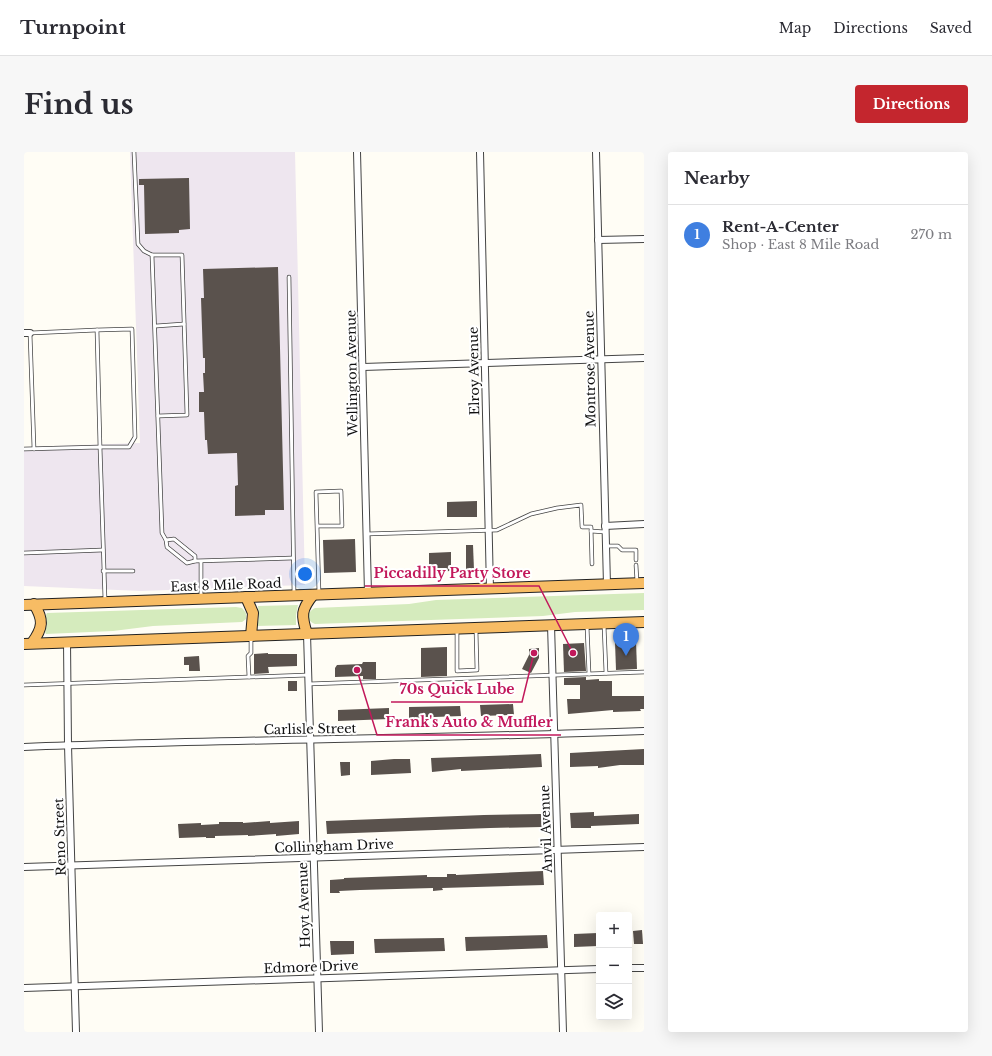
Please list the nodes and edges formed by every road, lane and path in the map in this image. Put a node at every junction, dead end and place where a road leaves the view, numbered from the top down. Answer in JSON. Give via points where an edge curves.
{"nodes":[{"id":1,"x":134,"y":152,"type":"edge"},
{"id":2,"x":357,"y":152,"type":"edge"},
{"id":3,"x":480,"y":152,"type":"edge"},
{"id":4,"x":596,"y":152,"type":"edge"},
{"id":5,"x":644,"y":238,"type":"edge"},
{"id":6,"x":598,"y":240,"type":"junction"},
{"id":7,"x":152,"y":255,"type":"junction"},
{"id":8,"x":289,"y":277,"type":"dead end"},
{"id":9,"x":184,"y":324,"type":"junction"},
{"id":10,"x":156,"y":326,"type":"junction"},
{"id":11,"x":97,"y":330,"type":"junction"},
{"id":12,"x":27,"y":333,"type":"edge"},
{"id":13,"x":644,"y":358,"type":"edge"},
{"id":14,"x":601,"y":359,"type":"junction"},
{"id":15,"x":485,"y":363,"type":"junction"},
{"id":16,"x":363,"y":367,"type":"junction"},
{"id":17,"x":158,"y":416,"type":"junction"},
{"id":18,"x":100,"y":448,"type":"junction"},
{"id":19,"x":24,"y":449,"type":"edge"},
{"id":20,"x":34,"y":449,"type":"junction"},
{"id":21,"x":644,"y":524,"type":"edge"},
{"id":22,"x":318,"y":526,"type":"junction"},
{"id":23,"x":605,"y":529,"type":"junction"},
{"id":24,"x":489,"y":531,"type":"junction"},
{"id":25,"x":591,"y":531,"type":"junction"},
{"id":26,"x":366,"y":534,"type":"junction"},
{"id":27,"x":166,"y":540,"type":"junction"},
{"id":28,"x":606,"y":546,"type":"junction"},
{"id":29,"x":103,"y":550,"type":"junction"},
{"id":30,"x":24,"y":553,"type":"edge"},
{"id":31,"x":293,"y":558,"type":"junction"},
{"id":32,"x":636,"y":560,"type":"dead end"},
{"id":33,"x":195,"y":561,"type":"junction"},
{"id":34,"x":201,"y":562,"type":"junction"},
{"id":35,"x":592,"y":564,"type":"dead end"},
{"id":36,"x":636,"y":565,"type":"dead end"},
{"id":37,"x":103,"y":571,"type":"junction"},
{"id":38,"x":132,"y":571,"type":"dead end"},
{"id":39,"x":640,"y":583,"type":"edge"},
{"id":40,"x":607,"y":585,"type":"junction"},
{"id":41,"x":490,"y":589,"type":"junction"},
{"id":42,"x":368,"y":593,"type":"junction"},
{"id":43,"x":316,"y":594,"type":"junction"},
{"id":44,"x":294,"y":595,"type":"junction"},
{"id":45,"x":246,"y":597,"type":"junction"},
{"id":46,"x":201,"y":598,"type":"junction"},
{"id":47,"x":105,"y":601,"type":"junction"},
{"id":48,"x":29,"y":604,"type":"edge"},
{"id":49,"x":644,"y":622,"type":"edge"},
{"id":50,"x":587,"y":624,"type":"junction"},
{"id":51,"x":604,"y":624,"type":"junction"},
{"id":52,"x":551,"y":625,"type":"junction"},
{"id":53,"x":476,"y":628,"type":"junction"},
{"id":54,"x":457,"y":629,"type":"junction"},
{"id":55,"x":307,"y":634,"type":"junction"},
{"id":56,"x":251,"y":636,"type":"junction"},
{"id":57,"x":67,"y":642,"type":"junction"},
{"id":58,"x":28,"y":643,"type":"edge"},
{"id":59,"x":644,"y":672,"type":"edge"},
{"id":60,"x":606,"y":673,"type":"junction"},
{"id":61,"x":588,"y":674,"type":"junction"},
{"id":62,"x":308,"y":675,"type":"junction"},
{"id":63,"x":553,"y":675,"type":"junction"},
{"id":64,"x":249,"y":677,"type":"junction"},
{"id":65,"x":67,"y":684,"type":"junction"},
{"id":66,"x":308,"y":684,"type":"junction"},
{"id":67,"x":24,"y":685,"type":"edge"},
{"id":68,"x":644,"y":731,"type":"edge"},
{"id":69,"x":554,"y":734,"type":"junction"},
{"id":70,"x":310,"y":740,"type":"junction"},
{"id":71,"x":68,"y":745,"type":"junction"},
{"id":72,"x":24,"y":747,"type":"edge"},
{"id":73,"x":644,"y":847,"type":"edge"},
{"id":74,"x":558,"y":850,"type":"junction"},
{"id":75,"x":313,"y":858,"type":"junction"},
{"id":76,"x":71,"y":866,"type":"junction"},
{"id":77,"x":24,"y":867,"type":"edge"},
{"id":78,"x":632,"y":968,"type":"edge"},
{"id":79,"x":644,"y":968,"type":"edge"},
{"id":80,"x":596,"y":969,"type":"edge"},
{"id":81,"x":561,"y":970,"type":"junction"},
{"id":82,"x":317,"y":978,"type":"junction"},
{"id":83,"x":74,"y":986,"type":"junction"},
{"id":84,"x":24,"y":988,"type":"edge"},
{"id":85,"x":76,"y":1032,"type":"edge"},
{"id":86,"x":319,"y":1032,"type":"edge"},
{"id":87,"x":563,"y":1032,"type":"edge"}],
"edges":[{"from":1,"to":7,"type":"lane","via":[[138,244]]},
{"from":2,"to":16,"type":"street","name":"Wellington Avenue"},
{"from":3,"to":15,"type":"street","name":"Elroy Avenue"},
{"from":4,"to":6,"type":"street","name":"Montrose Avenue"},
{"from":5,"to":6,"type":"street"},
{"from":6,"to":14,"type":"street","name":"Montrose Avenue"},
{"from":7,"to":9,"type":"lane","via":[[182,255]]},
{"from":7,"to":10,"type":"lane"},
{"from":8,"to":31,"type":"lane"},
{"from":9,"to":10,"type":"lane"},
{"from":9,"to":17,"type":"lane","via":[[187,415]]},
{"from":10,"to":17,"type":"lane"},
{"from":11,"to":12,"type":"lane"},
{"from":11,"to":18,"type":"lane"},
{"from":11,"to":18,"type":"lane","via":[[132,329],[135,437],[129,447]]},
{"from":12,"to":20,"type":"lane"},
{"from":13,"to":14,"type":"street"},
{"from":14,"to":15,"type":"street"},
{"from":14,"to":23,"type":"street","name":"Montrose Avenue"},
{"from":15,"to":16,"type":"street"},
{"from":15,"to":24,"type":"street","name":"Elroy Avenue"},
{"from":16,"to":26,"type":"street","name":"Wellington Avenue"},
{"from":17,"to":27,"type":"lane","via":[[162,533]]},
{"from":18,"to":20,"type":"lane"},
{"from":18,"to":29,"type":"lane"},
{"from":19,"to":20,"type":"lane"},
{"from":21,"to":23,"type":"street"},
{"from":22,"to":22,"type":"lane","via":[[316,492],[341,491],[342,526]]},
{"from":22,"to":43,"type":"lane"},
{"from":23,"to":25,"type":"lane"},
{"from":23,"to":28,"type":"street","name":"Montrose Avenue"},
{"from":24,"to":25,"type":"lane","via":[[497,530],[531,514],[581,505],[582,527],[591,527]]},
{"from":24,"to":26,"type":"lane"},
{"from":24,"to":41,"type":"street","name":"Elroy Avenue"},
{"from":25,"to":35,"type":"lane"},
{"from":26,"to":42,"type":"street","name":"Wellington Avenue"},
{"from":27,"to":33,"type":"lane","via":[[174,539],[195,556]]},
{"from":27,"to":33,"type":"lane","via":[[167,547],[178,557],[187,563]]},
{"from":28,"to":32,"type":"lane","via":[[636,550]]},
{"from":28,"to":40,"type":"street","name":"Montrose Avenue"},
{"from":29,"to":30,"type":"lane"},
{"from":29,"to":37,"type":"lane"},
{"from":31,"to":34,"type":"lane"},
{"from":31,"to":44,"type":"lane"},
{"from":33,"to":34,"type":"lane"},
{"from":34,"to":46,"type":"lane"},
{"from":36,"to":39,"type":"lane"},
{"from":37,"to":38,"type":"lane"},
{"from":37,"to":47,"type":"lane"},
{"from":39,"to":40,"type":"highway","name":"East 8 Mile Road"},
{"from":40,"to":41,"type":"highway","name":"East 8 Mile Road"},
{"from":41,"to":42,"type":"highway","name":"East 8 Mile Road"},
{"from":42,"to":43,"type":"highway","name":"East 8 Mile Road"},
{"from":43,"to":44,"type":"highway","name":"East 8 Mile Road"},
{"from":43,"to":55,"type":"highway","via":[[306,603],[303,613]]},
{"from":44,"to":45,"type":"highway","name":"East 8 Mile Road"},
{"from":45,"to":46,"type":"highway","name":"East 8 Mile Road"},
{"from":45,"to":56,"type":"highway","via":[[253,613]]},
{"from":46,"to":47,"type":"highway","name":"East 8 Mile Road"},
{"from":47,"to":48,"type":"highway","name":"East 8 Mile Road"},
{"from":48,"to":58,"type":"highway","via":[[40,616],[41,624],[38,635]]},
{"from":49,"to":51,"type":"highway"},
{"from":50,"to":51,"type":"highway"},
{"from":50,"to":52,"type":"highway"},
{"from":50,"to":61,"type":"lane"},
{"from":51,"to":60,"type":"lane"},
{"from":52,"to":53,"type":"highway"},
{"from":52,"to":63,"type":"street","name":"Anvil Avenue"},
{"from":53,"to":54,"type":"highway"},
{"from":53,"to":54,"type":"lane","via":[[477,670],[457,671]]},
{"from":54,"to":55,"type":"highway"},
{"from":55,"to":56,"type":"highway"},
{"from":55,"to":62,"type":"street","name":"Hoyt Avenue"},
{"from":56,"to":57,"type":"highway"},
{"from":56,"to":64,"type":"lane","via":[[251,652],[248,656]]},
{"from":57,"to":58,"type":"highway"},
{"from":57,"to":65,"type":"street","name":"Reno Street"},
{"from":59,"to":60,"type":"lane"},
{"from":60,"to":61,"type":"lane"},
{"from":61,"to":63,"type":"lane"},
{"from":62,"to":64,"type":"lane"},
{"from":62,"to":66,"type":"street","name":"Hoyt Avenue"},
{"from":63,"to":66,"type":"lane"},
{"from":63,"to":69,"type":"street","name":"Anvil Avenue"},
{"from":64,"to":65,"type":"lane"},
{"from":65,"to":67,"type":"lane"},
{"from":65,"to":71,"type":"street","name":"Reno Street"},
{"from":66,"to":70,"type":"street","name":"Hoyt Avenue"},
{"from":68,"to":69,"type":"street","name":"Carlisle Street"},
{"from":69,"to":70,"type":"street","name":"Carlisle Street"},
{"from":69,"to":74,"type":"street","name":"Anvil Avenue"},
{"from":70,"to":71,"type":"street","name":"Carlisle Street"},
{"from":70,"to":75,"type":"street","name":"Hoyt Avenue"},
{"from":71,"to":72,"type":"street","name":"Carlisle Street"},
{"from":71,"to":76,"type":"street","name":"Reno Street"},
{"from":73,"to":74,"type":"street","name":"Collingham Drive"},
{"from":74,"to":75,"type":"street","name":"Collingham Drive"},
{"from":74,"to":81,"type":"street","name":"Anvil Avenue"},
{"from":75,"to":76,"type":"street","name":"Collingham Drive"},
{"from":75,"to":82,"type":"street","name":"Hoyt Avenue"},
{"from":76,"to":77,"type":"street","name":"Collingham Drive"},
{"from":76,"to":83,"type":"street","name":"Reno Street"},
{"from":78,"to":79,"type":"street"},
{"from":80,"to":81,"type":"street","name":"Edmore Drive"},
{"from":81,"to":82,"type":"street","name":"Edmore Drive"},
{"from":81,"to":87,"type":"street","name":"Anvil Avenue"},
{"from":82,"to":83,"type":"street","name":"Edmore Drive"},
{"from":82,"to":86,"type":"street","name":"Hoyt Avenue"},
{"from":83,"to":84,"type":"street","name":"Edmore Drive"},
{"from":83,"to":85,"type":"street","name":"Reno Street"}]}
